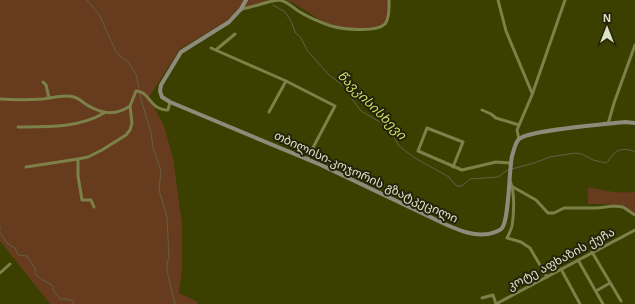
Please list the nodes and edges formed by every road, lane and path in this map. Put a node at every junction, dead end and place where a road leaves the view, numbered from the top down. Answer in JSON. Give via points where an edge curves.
{"nodes":[{"id":1,"x":246,"y":0,"type":"edge"},
{"id":2,"x":278,"y":0,"type":"edge"},
{"id":3,"x":389,"y":0,"type":"edge"},
{"id":4,"x":498,"y":0,"type":"edge"},
{"id":5,"x":565,"y":0,"type":"edge"},
{"id":6,"x":241,"y":9,"type":"junction"},
{"id":7,"x":235,"y":34,"type":"dead end"},
{"id":8,"x":635,"y":44,"type":"edge"},
{"id":9,"x":211,"y":48,"type":"dead end"},
{"id":10,"x":218,"y":49,"type":"junction"},
{"id":11,"x":286,"y":81,"type":"junction"},
{"id":12,"x":43,"y":82,"type":"dead end"},
{"id":13,"x":532,"y":95,"type":"junction"},
{"id":14,"x":49,"y":98,"type":"junction"},
{"id":15,"x":0,"y":99,"type":"edge"},
{"id":16,"x":170,"y":102,"type":"junction"},
{"id":17,"x":130,"y":106,"type":"junction"},
{"id":18,"x":482,"y":110,"type":"dead end"},
{"id":19,"x":269,"y":112,"type":"dead end"},
{"id":20,"x":105,"y":113,"type":"junction"},
{"id":21,"x":635,"y":123,"type":"edge"},
{"id":22,"x":608,"y":124,"type":"junction"},
{"id":23,"x":519,"y":125,"type":"junction"},
{"id":24,"x":18,"y":127,"type":"dead end"},
{"id":25,"x":520,"y":139,"type":"junction"},
{"id":26,"x":78,"y":159,"type":"junction"},
{"id":27,"x":307,"y":159,"type":"junction"},
{"id":28,"x":26,"y":167,"type":"dead end"},
{"id":29,"x":453,"y":167,"type":"junction"},
{"id":30,"x":510,"y":167,"type":"junction"},
{"id":31,"x":509,"y":179,"type":"junction"},
{"id":32,"x":513,"y":187,"type":"junction"},
{"id":33,"x":94,"y":207,"type":"dead end"},
{"id":34,"x":635,"y":215,"type":"edge"},
{"id":35,"x":635,"y":230,"type":"edge"},
{"id":36,"x":592,"y":252,"type":"junction"},
{"id":37,"x":578,"y":260,"type":"junction"},
{"id":38,"x":10,"y":264,"type":"dead end"},
{"id":39,"x":561,"y":269,"type":"junction"},
{"id":40,"x":0,"y":273,"type":"edge"},
{"id":41,"x":547,"y":277,"type":"junction"},
{"id":42,"x":610,"y":283,"type":"junction"},
{"id":43,"x":596,"y":291,"type":"junction"},
{"id":44,"x":482,"y":298,"type":"dead end"},
{"id":45,"x":621,"y":301,"type":"dead end"},
{"id":46,"x":496,"y":304,"type":"edge"},
{"id":47,"x":580,"y":304,"type":"edge"},
{"id":48,"x":603,"y":304,"type":"edge"}],
"edges":[{"from":1,"to":6,"type":"main road"},
{"from":2,"to":3,"type":"street","via":[[290,4],[299,12],[340,28],[375,29],[385,24]]},
{"from":2,"to":6,"type":"street"},
{"from":4,"to":13,"type":"street","via":[[506,31]]},
{"from":5,"to":13,"type":"street"},
{"from":6,"to":16,"type":"main road","via":[[234,18],[189,46],[178,56],[160,88],[162,97]]},
{"from":7,"to":10,"type":"street"},
{"from":8,"to":22,"type":"street"},
{"from":9,"to":10,"type":"street"},
{"from":10,"to":11,"type":"street"},
{"from":11,"to":19,"type":"street"},
{"from":11,"to":27,"type":"street","via":[[335,106]]},
{"from":12,"to":14,"type":"street"},
{"from":13,"to":23,"type":"street"},
{"from":14,"to":15,"type":"street"},
{"from":14,"to":20,"type":"street","via":[[74,97]]},
{"from":16,"to":17,"type":"street","via":[[168,110],[162,110],[140,91],[136,91]]},
{"from":16,"to":27,"type":"main road","name":"თბილისი-კოჯორის გზატკეცილი"},
{"from":17,"to":20,"type":"street","via":[[117,112]]},
{"from":17,"to":26,"type":"street","via":[[132,123],[126,135],[102,150]]},
{"from":18,"to":23,"type":"street","via":[[496,118]]},
{"from":20,"to":24,"type":"street","via":[[74,124],[50,128]]},
{"from":21,"to":22,"type":"main road"},
{"from":22,"to":25,"type":"main road","via":[[531,133]]},
{"from":23,"to":25,"type":"street","via":[[517,130]]},
{"from":25,"to":30,"type":"main road","name":"თბილისი-კოჯორის გზატკეცილი"},
{"from":26,"to":28,"type":"street"},
{"from":26,"to":33,"type":"street","via":[[82,200],[92,200]]},
{"from":27,"to":31,"type":"main road","name":"თბილისი-კოჯორის გზატკეცილი","via":[[452,227],[477,235],[494,233],[502,229],[506,215]]},
{"from":29,"to":29,"type":"street","via":[[463,142],[427,128],[418,151]]},
{"from":29,"to":30,"type":"street","via":[[462,170],[496,162]]},
{"from":30,"to":31,"type":"main road","name":"თბილისი-კოჯორის გზატკეცილი"},
{"from":31,"to":32,"type":"street"},
{"from":32,"to":34,"type":"street","via":[[536,200],[548,213],[564,208],[614,206],[623,207]]},
{"from":32,"to":41,"type":"street","via":[[513,221],[507,238],[530,248]]},
{"from":35,"to":36,"type":"street","name":"კოტე აფხაზის ქუჩა"},
{"from":36,"to":37,"type":"street","name":"კოტე აფხაზის ქუჩა"},
{"from":36,"to":42,"type":"street"},
{"from":37,"to":39,"type":"street","name":"კოტე აფხაზის ქუჩა"},
{"from":37,"to":43,"type":"street"},
{"from":38,"to":40,"type":"street"},
{"from":39,"to":41,"type":"street","name":"კოტე აფხაზის ქუჩა"},
{"from":39,"to":47,"type":"street"},
{"from":41,"to":46,"type":"street","name":"კოტე აფხაზის ქუჩა"},
{"from":42,"to":43,"type":"street"},
{"from":42,"to":45,"type":"street"},
{"from":43,"to":48,"type":"street"},
{"from":44,"to":46,"type":"street","name":"კოტე აფხაზის ქუჩა","via":[[493,295]]}]}
